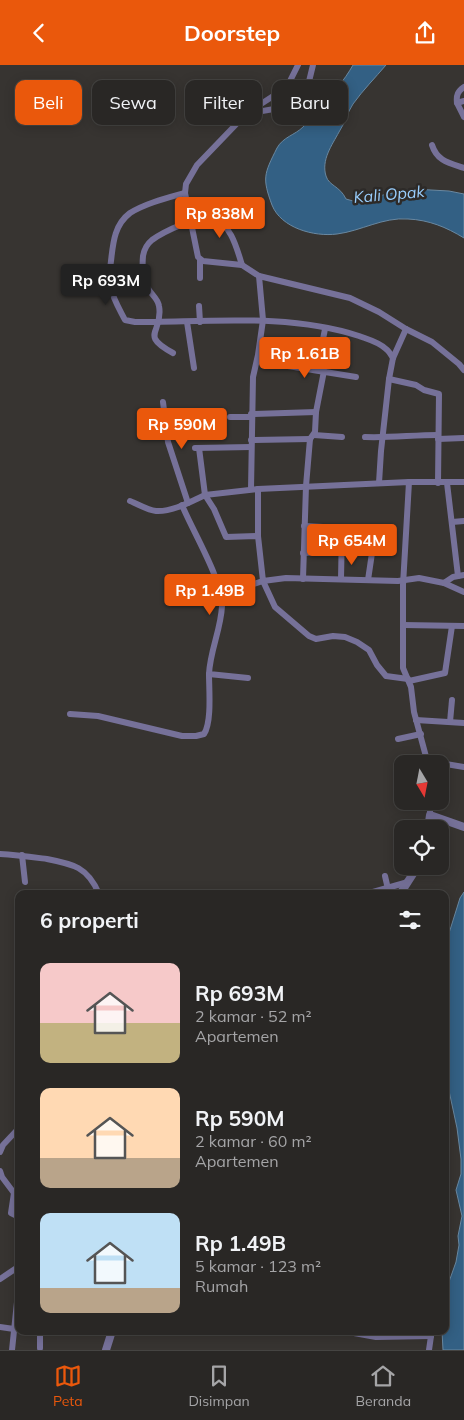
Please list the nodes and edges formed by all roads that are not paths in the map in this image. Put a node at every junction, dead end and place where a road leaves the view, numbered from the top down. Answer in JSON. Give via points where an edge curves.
{"nodes":[{"id":1,"x":298,"y":65,"type":"edge"},
{"id":2,"x":314,"y":65,"type":"edge"},
{"id":3,"x":464,"y":87,"type":"edge"},
{"id":4,"x":460,"y":102,"type":"edge"},
{"id":5,"x":262,"y":103,"type":"edge"},
{"id":6,"x":262,"y":111,"type":"edge"},
{"id":7,"x":464,"y":117,"type":"edge"},
{"id":8,"x":236,"y":125,"type":"edge"},
{"id":9,"x":432,"y":145,"type":"dead end"},
{"id":10,"x":464,"y":168,"type":"edge"},
{"id":11,"x":185,"y":193,"type":"junction"},
{"id":12,"x":192,"y":221,"type":"junction"},
{"id":13,"x":200,"y":260,"type":"junction"},
{"id":14,"x":242,"y":265,"type":"junction"},
{"id":15,"x":259,"y":276,"type":"junction"},
{"id":16,"x":200,"y":278,"type":"dead end"},
{"id":17,"x":198,"y":307,"type":"dead end"},
{"id":18,"x":262,"y":321,"type":"junction"},
{"id":19,"x":159,"y":322,"type":"junction"},
{"id":20,"x":187,"y":322,"type":"junction"},
{"id":21,"x":200,"y":322,"type":"junction"},
{"id":22,"x":325,"y":329,"type":"junction"},
{"id":23,"x":406,"y":329,"type":"junction"},
{"id":24,"x":173,"y":353,"type":"dead end"},
{"id":25,"x":393,"y":358,"type":"junction"},
{"id":26,"x":257,"y":361,"type":"junction"},
{"id":27,"x":194,"y":367,"type":"dead end"},
{"id":28,"x":320,"y":370,"type":"junction"},
{"id":29,"x":464,"y":370,"type":"edge"},
{"id":30,"x":356,"y":377,"type":"dead end"},
{"id":31,"x":389,"y":379,"type":"junction"},
{"id":32,"x":163,"y":402,"type":"dead end"},
{"id":33,"x":316,"y":412,"type":"junction"},
{"id":34,"x":251,"y":416,"type":"junction"},
{"id":35,"x":230,"y":417,"type":"dead end"},
{"id":36,"x":312,"y":437,"type":"junction"},
{"id":37,"x":342,"y":437,"type":"dead end"},
{"id":38,"x":365,"y":437,"type":"dead end"},
{"id":39,"x":438,"y":437,"type":"junction"},
{"id":40,"x":382,"y":438,"type":"junction"},
{"id":41,"x":464,"y":438,"type":"edge"},
{"id":42,"x":251,"y":443,"type":"junction"},
{"id":43,"x":409,"y":482,"type":"junction"},
{"id":44,"x":464,"y":482,"type":"edge"},
{"id":45,"x":379,"y":483,"type":"junction"},
{"id":46,"x":438,"y":483,"type":"junction"},
{"id":47,"x":447,"y":483,"type":"junction"},
{"id":48,"x":306,"y":486,"type":"junction"},
{"id":49,"x":255,"y":489,"type":"junction"},
{"id":50,"x":204,"y":495,"type":"junction"},
{"id":51,"x":130,"y":501,"type":"dead end"},
{"id":52,"x":185,"y":504,"type":"junction"},
{"id":53,"x":464,"y":521,"type":"edge"},
{"id":54,"x":452,"y":522,"type":"junction"},
{"id":55,"x":304,"y":526,"type":"junction"},
{"id":56,"x":258,"y":536,"type":"junction"},
{"id":57,"x":343,"y":551,"type":"junction"},
{"id":58,"x":303,"y":553,"type":"junction"},
{"id":59,"x":372,"y":553,"type":"dead end"},
{"id":60,"x":461,"y":576,"type":"edge"},
{"id":61,"x":303,"y":579,"type":"junction"},
{"id":62,"x":341,"y":579,"type":"junction"},
{"id":63,"x":403,"y":579,"type":"junction"},
{"id":64,"x":263,"y":581,"type":"junction"},
{"id":65,"x":368,"y":581,"type":"junction"},
{"id":66,"x":444,"y":583,"type":"junction"},
{"id":67,"x":464,"y":592,"type":"edge"},
{"id":68,"x":221,"y":594,"type":"junction"},
{"id":69,"x":403,"y":625,"type":"junction"},
{"id":70,"x":452,"y":625,"type":"junction"},
{"id":71,"x":464,"y":626,"type":"edge"},
{"id":72,"x":209,"y":674,"type":"junction"},
{"id":73,"x":248,"y":678,"type":"dead end"},
{"id":74,"x":408,"y":680,"type":"junction"},
{"id":75,"x":452,"y":700,"type":"dead end"},
{"id":76,"x":70,"y":714,"type":"dead end"},
{"id":77,"x":416,"y":720,"type":"junction"},
{"id":78,"x":450,"y":722,"type":"junction"},
{"id":79,"x":464,"y":723,"type":"edge"},
{"id":80,"x":420,"y":734,"type":"junction"},
{"id":81,"x":398,"y":739,"type":"dead end"},
{"id":82,"x":426,"y":755,"type":"edge"},
{"id":83,"x":449,"y":765,"type":"edge"},
{"id":84,"x":464,"y":767,"type":"edge"},
{"id":85,"x":430,"y":810,"type":"edge"},
{"id":86,"x":430,"y":815,"type":"junction"},
{"id":87,"x":429,"y":820,"type":"edge"},
{"id":88,"x":464,"y":827,"type":"edge"},
{"id":89,"x":0,"y":854,"type":"edge"},
{"id":90,"x":22,"y":855,"type":"junction"},
{"id":91,"x":412,"y":875,"type":"edge"},
{"id":92,"x":385,"y":876,"type":"dead end"},
{"id":93,"x":25,"y":882,"type":"dead end"},
{"id":94,"x":408,"y":882,"type":"junction"},
{"id":95,"x":388,"y":889,"type":"junction"},
{"id":96,"x":97,"y":890,"type":"edge"},
{"id":97,"x":384,"y":890,"type":"edge"},
{"id":98,"x":403,"y":890,"type":"edge"},
{"id":99,"x":15,"y":1131,"type":"edge"},
{"id":100,"x":0,"y":1152,"type":"edge"},
{"id":101,"x":0,"y":1171,"type":"edge"},
{"id":102,"x":15,"y":1215,"type":"edge"},
{"id":103,"x":15,"y":1268,"type":"edge"},
{"id":104,"x":0,"y":1279,"type":"edge"},
{"id":105,"x":15,"y":1320,"type":"edge"},
{"id":106,"x":0,"y":1327,"type":"edge"},
{"id":107,"x":14,"y":1329,"type":"junction"},
{"id":108,"x":40,"y":1335,"type":"edge"},
{"id":109,"x":111,"y":1335,"type":"edge"},
{"id":110,"x":365,"y":1335,"type":"edge"},
{"id":111,"x":413,"y":1335,"type":"edge"},
{"id":112,"x":431,"y":1335,"type":"edge"},
{"id":113,"x":40,"y":1348,"type":"dead end"},
{"id":114,"x":12,"y":1350,"type":"edge"},
{"id":115,"x":106,"y":1350,"type":"edge"},
{"id":116,"x":429,"y":1350,"type":"edge"}],
"edges":[{"from":1,"to":5,"type":"street","via":[[281,91]]},
{"from":2,"to":6,"type":"street","via":[[304,102]]},
{"from":3,"to":4,"type":"street","via":[[458,92]]},
{"from":4,"to":7,"type":"street"},
{"from":8,"to":11,"type":"street","via":[[192,172]]},
{"from":9,"to":10,"type":"street","via":[[437,156]]},
{"from":11,"to":12,"type":"street"},
{"from":11,"to":19,"type":"street","via":[[130,213],[120,224],[112,245],[110,286],[125,320]]},
{"from":12,"to":13,"type":"street"},
{"from":12,"to":14,"type":"street","via":[[208,218],[218,221],[232,238]]},
{"from":12,"to":19,"type":"street","via":[[153,240],[144,250],[143,267],[147,286],[158,301]]},
{"from":13,"to":14,"type":"street"},
{"from":13,"to":16,"type":"street"},
{"from":14,"to":15,"type":"street"},
{"from":15,"to":18,"type":"street"},
{"from":15,"to":23,"type":"street","via":[[350,297]]},
{"from":17,"to":21,"type":"street"},
{"from":18,"to":21,"type":"street"},
{"from":18,"to":22,"type":"street"},
{"from":18,"to":26,"type":"street"},
{"from":19,"to":20,"type":"street"},
{"from":19,"to":24,"type":"street","via":[[154,334],[157,343]]},
{"from":20,"to":21,"type":"street"},
{"from":20,"to":27,"type":"street"},
{"from":22,"to":25,"type":"street","via":[[370,340],[386,348]]},
{"from":22,"to":28,"type":"street"},
{"from":23,"to":25,"type":"street"},
{"from":23,"to":29,"type":"street","via":[[432,343]]},
{"from":25,"to":31,"type":"street"},
{"from":26,"to":28,"type":"street"},
{"from":26,"to":34,"type":"street"},
{"from":28,"to":30,"type":"street"},
{"from":28,"to":33,"type":"street"},
{"from":31,"to":39,"type":"street","via":[[439,394]]},
{"from":31,"to":40,"type":"street"},
{"from":32,"to":52,"type":"street","via":[[168,442]]},
{"from":33,"to":34,"type":"street"},
{"from":33,"to":36,"type":"street"},
{"from":34,"to":35,"type":"street"},
{"from":34,"to":42,"type":"street"},
{"from":36,"to":37,"type":"street"},
{"from":36,"to":42,"type":"street"},
{"from":36,"to":48,"type":"street"},
{"from":38,"to":40,"type":"street"},
{"from":39,"to":40,"type":"street"},
{"from":39,"to":41,"type":"street"},
{"from":39,"to":46,"type":"street"},
{"from":40,"to":45,"type":"street"},
{"from":42,"to":49,"type":"street"},
{"from":42,"to":50,"type":"street","via":[[197,448]]},
{"from":43,"to":45,"type":"street"},
{"from":43,"to":46,"type":"street"},
{"from":43,"to":63,"type":"street"},
{"from":44,"to":47,"type":"street"},
{"from":45,"to":48,"type":"street"},
{"from":46,"to":47,"type":"street"},
{"from":47,"to":54,"type":"street"},
{"from":48,"to":49,"type":"street"},
{"from":48,"to":55,"type":"street"},
{"from":49,"to":50,"type":"street"},
{"from":49,"to":56,"type":"street"},
{"from":50,"to":52,"type":"street"},
{"from":50,"to":56,"type":"street","via":[[226,537]]},
{"from":51,"to":52,"type":"street","via":[[154,511]]},
{"from":52,"to":68,"type":"street"},
{"from":53,"to":54,"type":"street"},
{"from":54,"to":60,"type":"street"},
{"from":55,"to":57,"type":"street","via":[[342,527]]},
{"from":55,"to":58,"type":"street"},
{"from":56,"to":64,"type":"street"},
{"from":57,"to":58,"type":"street"},
{"from":57,"to":62,"type":"street"},
{"from":58,"to":61,"type":"street"},
{"from":59,"to":65,"type":"street"},
{"from":60,"to":66,"type":"street"},
{"from":61,"to":62,"type":"street"},
{"from":61,"to":64,"type":"street"},
{"from":62,"to":65,"type":"street"},
{"from":63,"to":65,"type":"street"},
{"from":63,"to":66,"type":"street","via":[[419,578]]},
{"from":63,"to":69,"type":"street"},
{"from":64,"to":68,"type":"street"},
{"from":64,"to":74,"type":"street","via":[[275,607],[309,636],[316,639],[345,637],[357,641],[370,650],[386,676]]},
{"from":66,"to":67,"type":"street"},
{"from":68,"to":72,"type":"street","via":[[218,635]]},
{"from":69,"to":70,"type":"street"},
{"from":69,"to":74,"type":"street","via":[[403,668]]},
{"from":70,"to":71,"type":"street"},
{"from":70,"to":74,"type":"street","via":[[445,673]]},
{"from":72,"to":73,"type":"street"},
{"from":72,"to":76,"type":"street","via":[[209,709],[204,734],[182,736],[98,716]]},
{"from":74,"to":77,"type":"street"},
{"from":75,"to":78,"type":"street"},
{"from":77,"to":78,"type":"street"},
{"from":77,"to":80,"type":"street"},
{"from":78,"to":79,"type":"street"},
{"from":80,"to":81,"type":"street"},
{"from":80,"to":82,"type":"street"},
{"from":83,"to":84,"type":"street"},
{"from":85,"to":86,"type":"street"},
{"from":86,"to":87,"type":"street"},
{"from":86,"to":88,"type":"street"},
{"from":89,"to":90,"type":"street"},
{"from":90,"to":93,"type":"street"},
{"from":90,"to":96,"type":"street","via":[[76,867],[92,879]]},
{"from":91,"to":94,"type":"street"},
{"from":92,"to":95,"type":"street"},
{"from":94,"to":95,"type":"street"},
{"from":94,"to":98,"type":"street"},
{"from":95,"to":97,"type":"street"},
{"from":99,"to":100,"type":"street"},
{"from":101,"to":102,"type":"street","via":[[14,1193],[11,1213]]},
{"from":103,"to":104,"type":"street"},
{"from":105,"to":107,"type":"street"},
{"from":106,"to":107,"type":"street"},
{"from":107,"to":114,"type":"street"},
{"from":108,"to":113,"type":"street"},
{"from":109,"to":115,"type":"street"},
{"from":110,"to":111,"type":"street"},
{"from":112,"to":116,"type":"street"}]}
